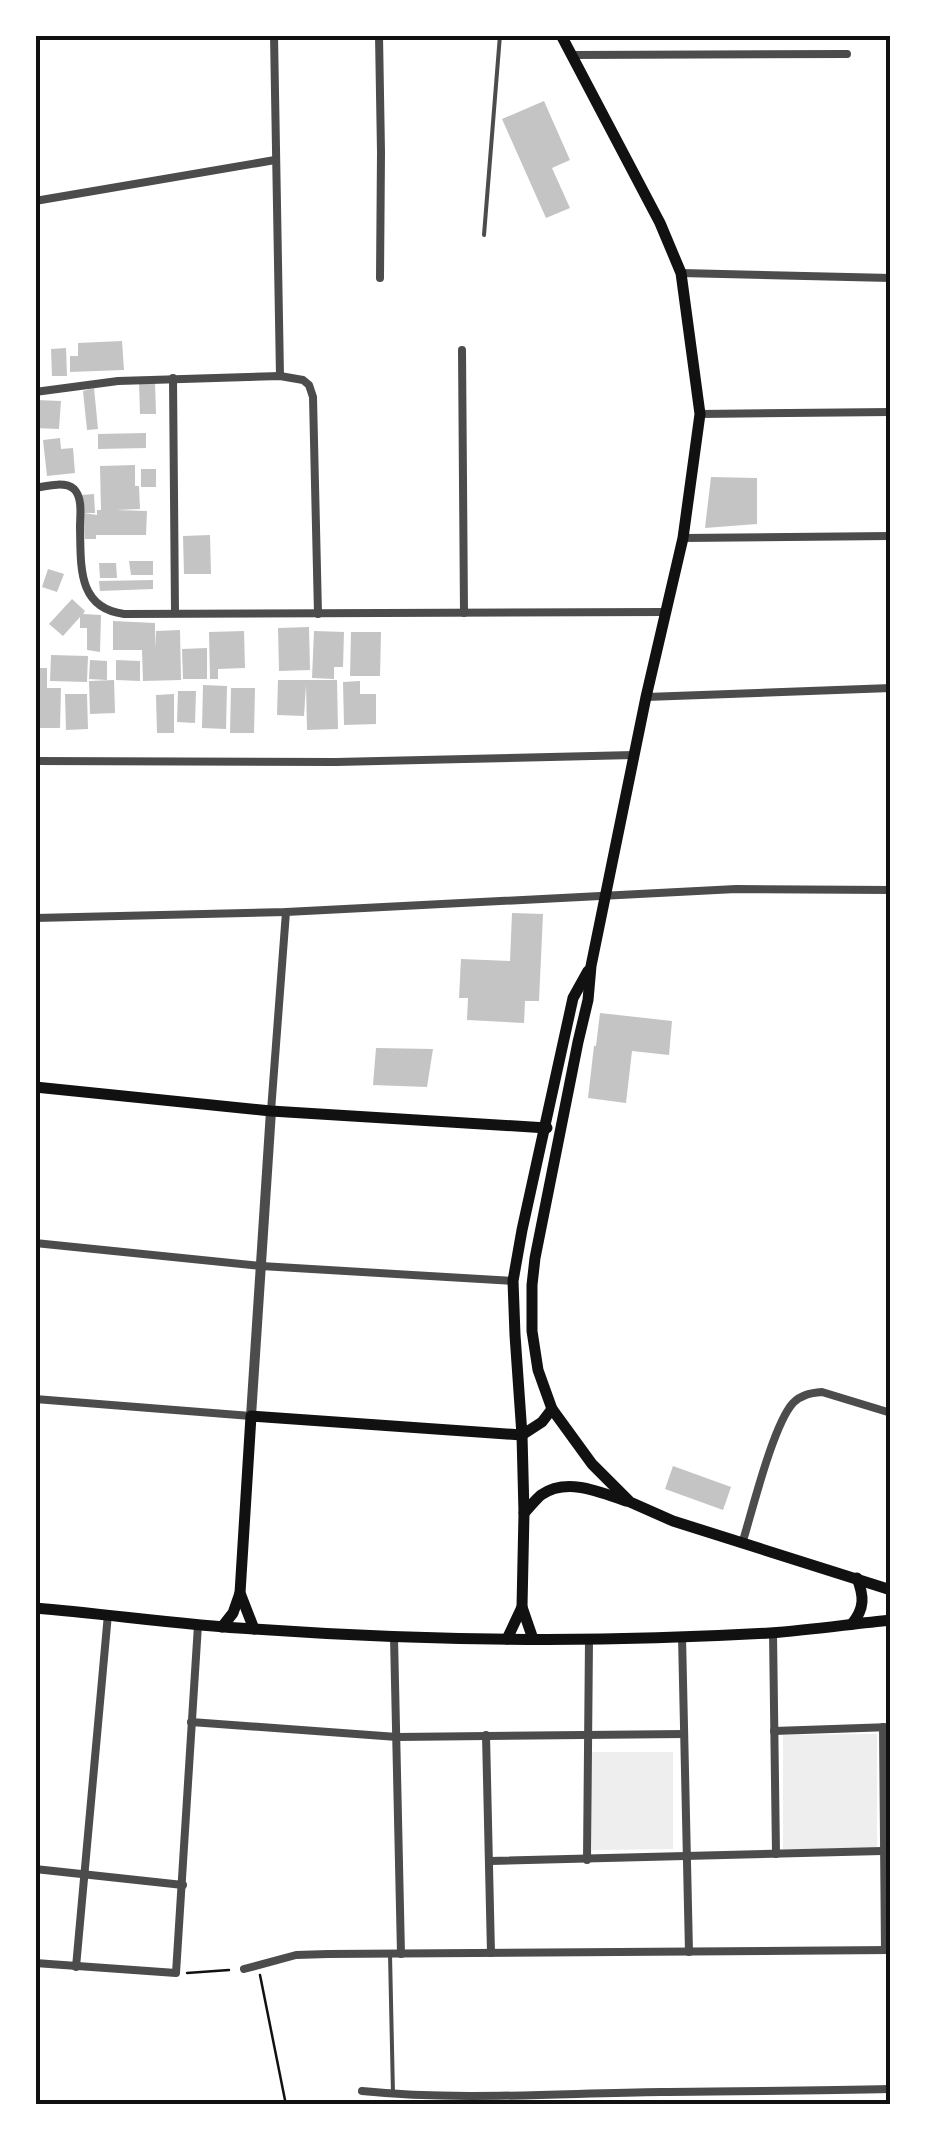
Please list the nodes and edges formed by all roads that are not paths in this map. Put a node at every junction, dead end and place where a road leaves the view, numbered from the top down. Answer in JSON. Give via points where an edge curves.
{"nodes":[{"id":1,"x":274,"y":35,"type":"edge"},
{"id":2,"x":379,"y":35,"type":"edge"},
{"id":3,"x":500,"y":35,"type":"edge"},
{"id":4,"x":561,"y":35,"type":"edge"},
{"id":5,"x":847,"y":54,"type":"dead end"},
{"id":6,"x":572,"y":55,"type":"junction"},
{"id":7,"x":275,"y":160,"type":"junction"},
{"id":8,"x":35,"y":202,"type":"edge"},
{"id":9,"x":484,"y":236,"type":"dead end"},
{"id":10,"x":681,"y":273,"type":"junction"},
{"id":11,"x":380,"y":278,"type":"dead end"},
{"id":12,"x":891,"y":278,"type":"edge"},
{"id":13,"x":462,"y":350,"type":"dead end"},
{"id":14,"x":280,"y":376,"type":"junction"},
{"id":15,"x":172,"y":378,"type":"junction"},
{"id":16,"x":35,"y":392,"type":"edge"},
{"id":17,"x":891,"y":412,"type":"edge"},
{"id":18,"x":700,"y":414,"type":"junction"},
{"id":19,"x":35,"y":488,"type":"edge"},
{"id":20,"x":891,"y":536,"type":"edge"},
{"id":21,"x":683,"y":538,"type":"junction"},
{"id":22,"x":665,"y":612,"type":"junction"},
{"id":23,"x":175,"y":613,"type":"junction"},
{"id":24,"x":464,"y":613,"type":"junction"},
{"id":25,"x":318,"y":614,"type":"junction"},
{"id":26,"x":891,"y":688,"type":"edge"},
{"id":27,"x":646,"y":698,"type":"junction"},
{"id":28,"x":634,"y":755,"type":"junction"},
{"id":29,"x":35,"y":761,"type":"edge"},
{"id":30,"x":891,"y":890,"type":"edge"},
{"id":31,"x":607,"y":895,"type":"junction"},
{"id":32,"x":286,"y":912,"type":"junction"},
{"id":33,"x":35,"y":918,"type":"edge"},
{"id":34,"x":591,"y":966,"type":"junction"},
{"id":35,"x":35,"y":1087,"type":"edge"},
{"id":36,"x":270,"y":1111,"type":"junction"},
{"id":37,"x":543,"y":1128,"type":"junction"},
{"id":38,"x":561,"y":1131,"type":"junction"},
{"id":39,"x":35,"y":1242,"type":"edge"},
{"id":40,"x":261,"y":1266,"type":"junction"},
{"id":41,"x":514,"y":1281,"type":"junction"},
{"id":42,"x":35,"y":1398,"type":"edge"},
{"id":43,"x":552,"y":1408,"type":"junction"},
{"id":44,"x":891,"y":1413,"type":"edge"},
{"id":45,"x":251,"y":1416,"type":"junction"},
{"id":46,"x":522,"y":1435,"type":"junction"},
{"id":47,"x":630,"y":1502,"type":"junction"},
{"id":48,"x":524,"y":1512,"type":"junction"},
{"id":49,"x":742,"y":1544,"type":"junction"},
{"id":50,"x":857,"y":1578,"type":"junction"},
{"id":51,"x":891,"y":1590,"type":"edge"},
{"id":52,"x":240,"y":1593,"type":"junction"},
{"id":53,"x":522,"y":1607,"type":"junction"},
{"id":54,"x":35,"y":1608,"type":"edge"},
{"id":55,"x":108,"y":1614,"type":"junction"},
{"id":56,"x":891,"y":1620,"type":"edge"},
{"id":57,"x":852,"y":1624,"type":"junction"},
{"id":58,"x":198,"y":1625,"type":"junction"},
{"id":59,"x":222,"y":1627,"type":"junction"},
{"id":60,"x":254,"y":1630,"type":"junction"},
{"id":61,"x":773,"y":1633,"type":"junction"},
{"id":62,"x":682,"y":1636,"type":"junction"},
{"id":63,"x":394,"y":1637,"type":"junction"},
{"id":64,"x":507,"y":1639,"type":"junction"},
{"id":65,"x":533,"y":1639,"type":"junction"},
{"id":66,"x":589,"y":1640,"type":"junction"},
{"id":67,"x":191,"y":1722,"type":"junction"},
{"id":68,"x":887,"y":1727,"type":"edge"},
{"id":69,"x":774,"y":1731,"type":"junction"},
{"id":70,"x":486,"y":1734,"type":"junction"},
{"id":71,"x":684,"y":1734,"type":"junction"},
{"id":72,"x":589,"y":1735,"type":"junction"},
{"id":73,"x":396,"y":1737,"type":"junction"},
{"id":74,"x":882,"y":1850,"type":"junction"},
{"id":75,"x":776,"y":1854,"type":"junction"},
{"id":76,"x":686,"y":1856,"type":"junction"},
{"id":77,"x":588,"y":1860,"type":"junction"},
{"id":78,"x":490,"y":1861,"type":"junction"},
{"id":79,"x":35,"y":1869,"type":"edge"},
{"id":80,"x":84,"y":1874,"type":"junction"},
{"id":81,"x":183,"y":1886,"type":"junction"},
{"id":82,"x":888,"y":1950,"type":"edge"},
{"id":83,"x":689,"y":1952,"type":"junction"},
{"id":84,"x":491,"y":1953,"type":"junction"},
{"id":85,"x":390,"y":1954,"type":"junction"},
{"id":86,"x":401,"y":1954,"type":"junction"},
{"id":87,"x":35,"y":1962,"type":"edge"},
{"id":88,"x":76,"y":1967,"type":"junction"},
{"id":89,"x":244,"y":1970,"type":"road end"},
{"id":90,"x":891,"y":2090,"type":"edge"},
{"id":91,"x":362,"y":2091,"type":"dead end"},
{"id":92,"x":393,"y":2094,"type":"junction"}],
"edges":[{"from":1,"to":7,"type":"street"},
{"from":2,"to":11,"type":"street"},
{"from":3,"to":9,"type":"lane"},
{"from":4,"to":6,"type":"main road"},
{"from":5,"to":6,"type":"street"},
{"from":6,"to":10,"type":"main road"},
{"from":7,"to":8,"type":"street"},
{"from":7,"to":14,"type":"street"},
{"from":10,"to":12,"type":"street"},
{"from":10,"to":18,"type":"main road"},
{"from":13,"to":24,"type":"street"},
{"from":14,"to":15,"type":"street"},
{"from":14,"to":25,"type":"street","via":[[309,385],[313,396]]},
{"from":15,"to":16,"type":"street"},
{"from":15,"to":23,"type":"street"},
{"from":17,"to":18,"type":"street"},
{"from":18,"to":21,"type":"main road"},
{"from":19,"to":23,"type":"street","via":[[63,485],[77,494],[92,601],[110,612]]},
{"from":20,"to":21,"type":"street"},
{"from":21,"to":22,"type":"main road"},
{"from":22,"to":24,"type":"street"},
{"from":22,"to":27,"type":"main road"},
{"from":23,"to":25,"type":"street"},
{"from":24,"to":25,"type":"street"},
{"from":26,"to":27,"type":"street"},
{"from":27,"to":28,"type":"main road"},
{"from":28,"to":29,"type":"street"},
{"from":28,"to":31,"type":"main road"},
{"from":30,"to":31,"type":"street"},
{"from":31,"to":32,"type":"street"},
{"from":31,"to":34,"type":"main road"},
{"from":32,"to":33,"type":"street"},
{"from":32,"to":36,"type":"street"},
{"from":34,"to":37,"type":"main road","via":[[573,998]]},
{"from":34,"to":38,"type":"main road"},
{"from":35,"to":36,"type":"main road"},
{"from":36,"to":37,"type":"main road"},
{"from":36,"to":40,"type":"street"},
{"from":37,"to":38,"type":"main road"},
{"from":37,"to":41,"type":"main road"},
{"from":38,"to":43,"type":"main road","via":[[532,1285],[538,1370]]},
{"from":39,"to":40,"type":"street"},
{"from":40,"to":41,"type":"street"},
{"from":40,"to":45,"type":"street"},
{"from":41,"to":46,"type":"main road"},
{"from":42,"to":45,"type":"street"},
{"from":43,"to":46,"type":"main road"},
{"from":43,"to":47,"type":"main road"},
{"from":44,"to":49,"type":"street","via":[[822,1392],[796,1400],[779,1427]]},
{"from":45,"to":46,"type":"main road"},
{"from":45,"to":52,"type":"main road"},
{"from":46,"to":48,"type":"main road"},
{"from":47,"to":48,"type":"main road","via":[[568,1486],[542,1495]]},
{"from":47,"to":49,"type":"main road"},
{"from":48,"to":53,"type":"main road"},
{"from":49,"to":50,"type":"main road"},
{"from":50,"to":51,"type":"main road"},
{"from":50,"to":57,"type":"main road","via":[[863,1602]]},
{"from":52,"to":59,"type":"main road"},
{"from":52,"to":60,"type":"main road"},
{"from":53,"to":64,"type":"main road"},
{"from":53,"to":65,"type":"main road"},
{"from":54,"to":55,"type":"main road"},
{"from":55,"to":58,"type":"main road"},
{"from":55,"to":80,"type":"street"},
{"from":56,"to":57,"type":"main road"},
{"from":57,"to":61,"type":"main road"},
{"from":58,"to":59,"type":"main road"},
{"from":58,"to":67,"type":"street"},
{"from":59,"to":60,"type":"main road"},
{"from":60,"to":63,"type":"main road"},
{"from":61,"to":62,"type":"main road"},
{"from":61,"to":69,"type":"street"},
{"from":62,"to":66,"type":"main road"},
{"from":62,"to":71,"type":"street"},
{"from":63,"to":64,"type":"main road"},
{"from":63,"to":73,"type":"street"},
{"from":64,"to":65,"type":"main road"},
{"from":65,"to":66,"type":"main road"},
{"from":66,"to":72,"type":"street"},
{"from":67,"to":73,"type":"street"},
{"from":67,"to":81,"type":"street"},
{"from":68,"to":69,"type":"street"},
{"from":68,"to":74,"type":"street"},
{"from":69,"to":75,"type":"street"},
{"from":70,"to":72,"type":"street"},
{"from":70,"to":73,"type":"street"},
{"from":70,"to":78,"type":"street"},
{"from":71,"to":72,"type":"street"},
{"from":71,"to":76,"type":"street"},
{"from":72,"to":77,"type":"street"},
{"from":73,"to":86,"type":"street"},
{"from":74,"to":75,"type":"street"},
{"from":74,"to":82,"type":"street"},
{"from":75,"to":76,"type":"street"},
{"from":76,"to":77,"type":"street"},
{"from":76,"to":83,"type":"street"},
{"from":77,"to":78,"type":"street"},
{"from":78,"to":84,"type":"street"},
{"from":79,"to":80,"type":"street"},
{"from":80,"to":81,"type":"street"},
{"from":80,"to":88,"type":"street"},
{"from":81,"to":88,"type":"street","via":[[176,1973]]},
{"from":82,"to":83,"type":"street"},
{"from":83,"to":84,"type":"street"},
{"from":84,"to":86,"type":"street"},
{"from":85,"to":86,"type":"street"},
{"from":85,"to":89,"type":"street","via":[[296,1955]]},
{"from":85,"to":92,"type":"lane"},
{"from":87,"to":88,"type":"street"},
{"from":90,"to":92,"type":"street"},
{"from":91,"to":92,"type":"street"}]}
